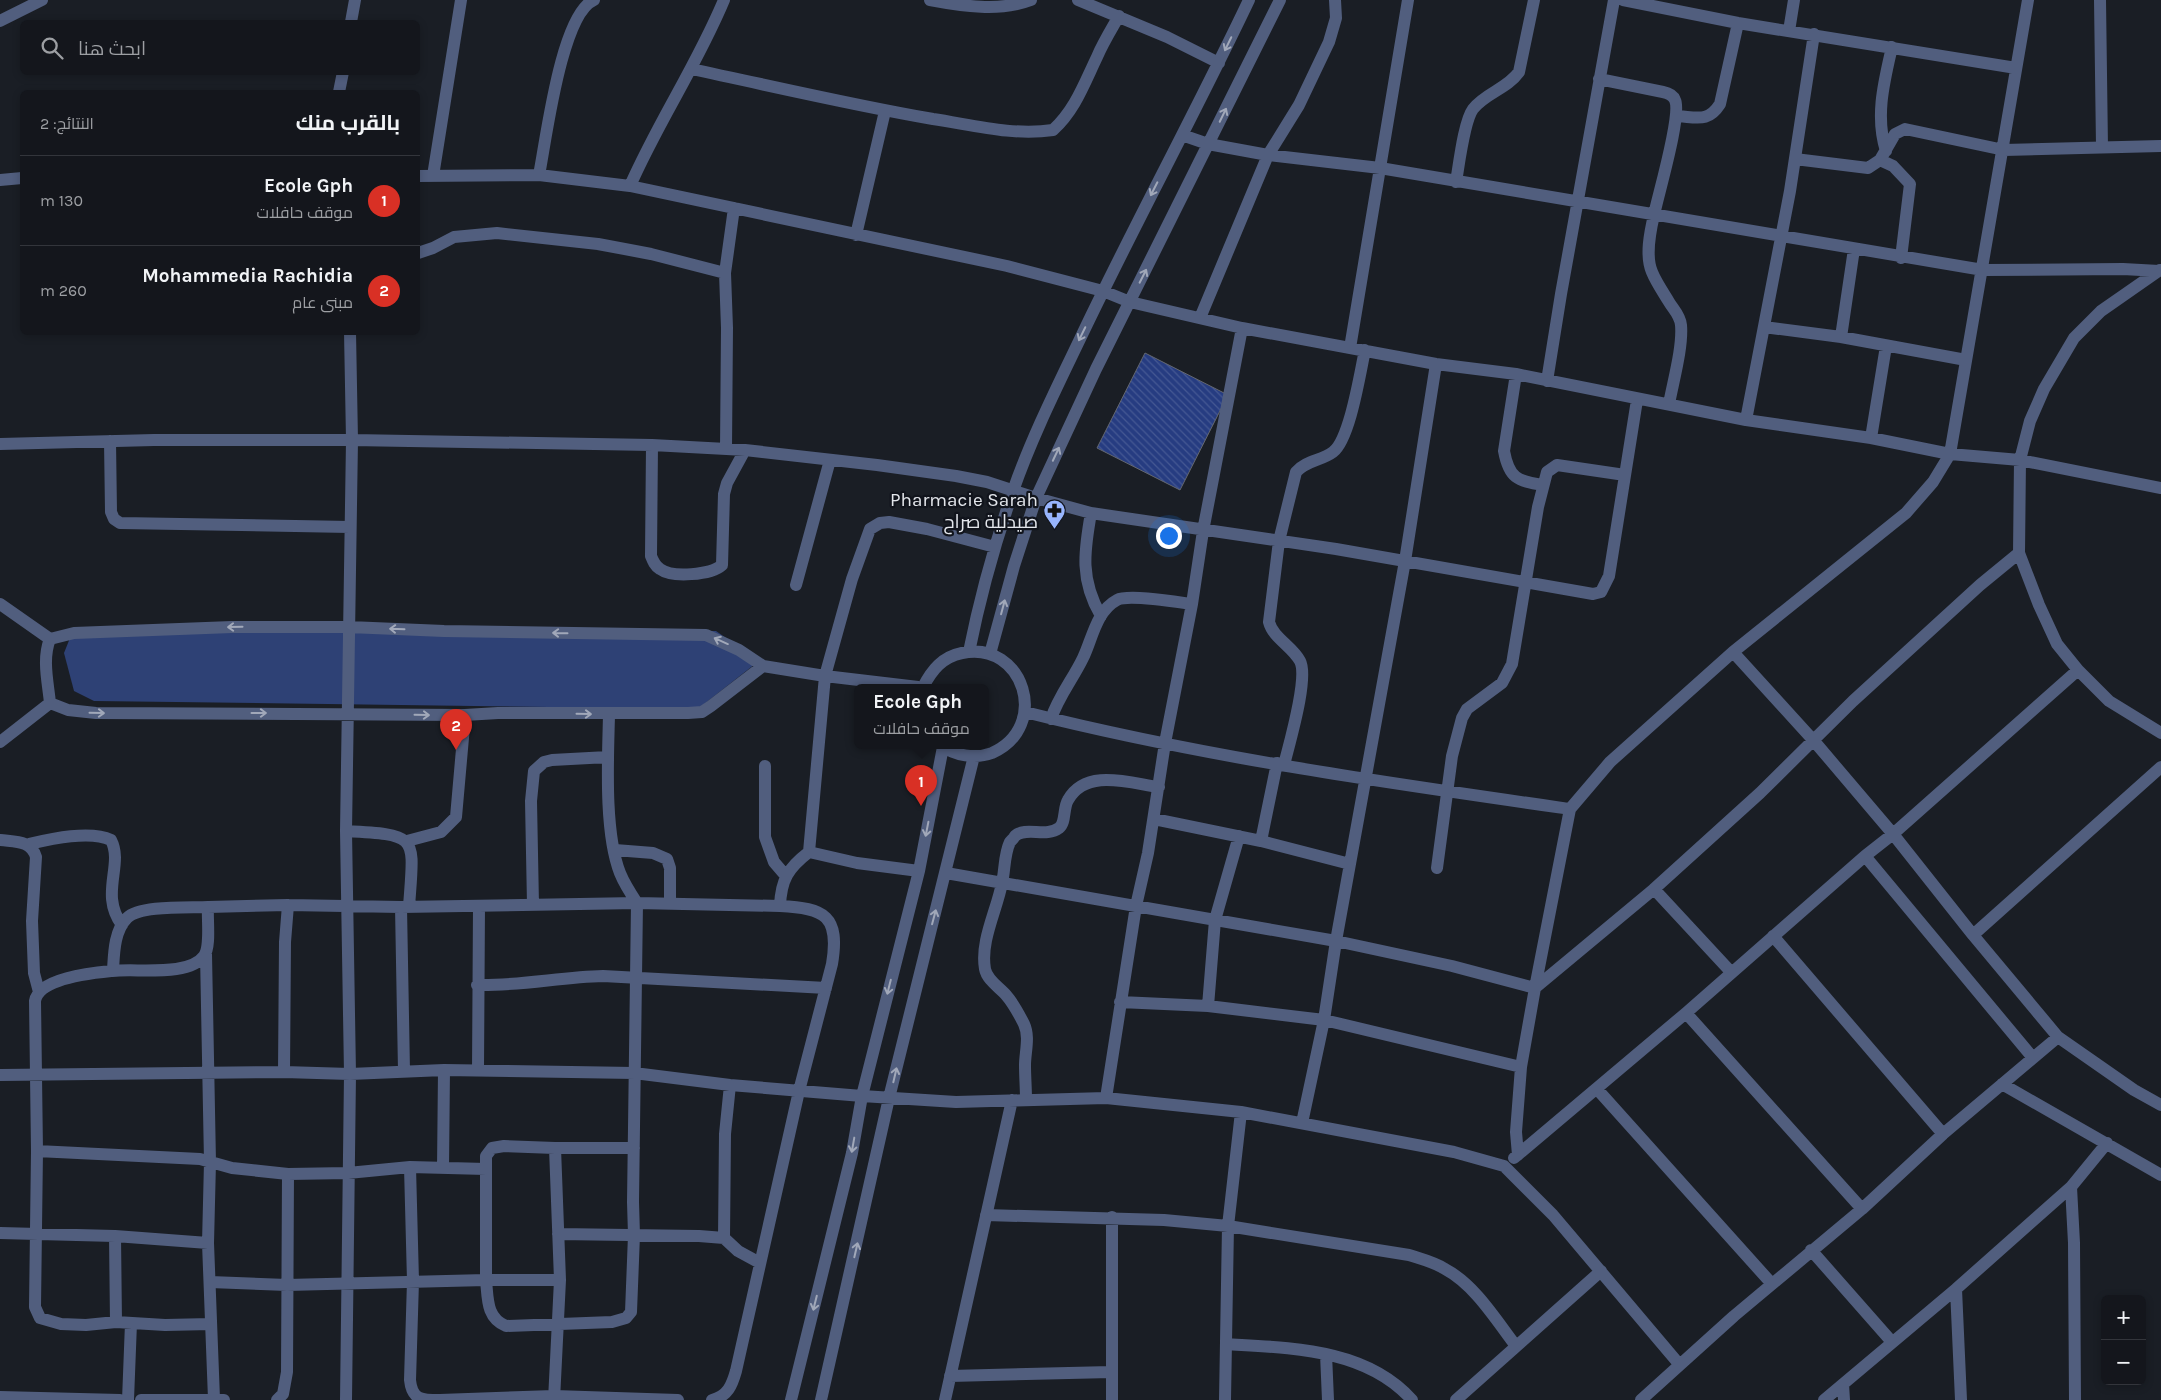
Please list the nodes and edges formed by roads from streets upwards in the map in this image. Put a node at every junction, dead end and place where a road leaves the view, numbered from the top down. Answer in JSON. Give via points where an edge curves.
{"nodes":[{"id":1,"x":42,"y":0,"type":"edge"},
{"id":2,"x":356,"y":0,"type":"edge"},
{"id":3,"x":462,"y":0,"type":"edge"},
{"id":4,"x":724,"y":0,"type":"edge"},
{"id":5,"x":930,"y":0,"type":"edge"},
{"id":6,"x":1031,"y":0,"type":"edge"},
{"id":7,"x":1078,"y":0,"type":"edge"},
{"id":8,"x":1249,"y":0,"type":"edge"},
{"id":9,"x":1280,"y":0,"type":"edge"},
{"id":10,"x":1335,"y":0,"type":"edge"},
{"id":11,"x":1408,"y":0,"type":"edge"},
{"id":12,"x":1534,"y":0,"type":"edge"},
{"id":13,"x":1614,"y":0,"type":"edge"},
{"id":14,"x":1623,"y":0,"type":"edge"},
{"id":15,"x":1794,"y":0,"type":"edge"},
{"id":16,"x":2028,"y":0,"type":"edge"},
{"id":17,"x":2100,"y":0,"type":"edge"},
{"id":18,"x":590,"y":1,"type":"edge"},
{"id":19,"x":1119,"y":16,"type":"junction"},
{"id":20,"x":352,"y":20,"type":"edge"},
{"id":21,"x":0,"y":21,"type":"edge"},
{"id":22,"x":1738,"y":22,"type":"junction"},
{"id":23,"x":1789,"y":30,"type":"junction"},
{"id":24,"x":1814,"y":34,"type":"junction"},
{"id":25,"x":1892,"y":47,"type":"junction"},
{"id":26,"x":1219,"y":64,"type":"junction"},
{"id":27,"x":2016,"y":68,"type":"junction"},
{"id":28,"x":691,"y":69,"type":"junction"},
{"id":29,"x":342,"y":75,"type":"edge"},
{"id":30,"x":1599,"y":79,"type":"junction"},
{"id":31,"x":339,"y":90,"type":"edge"},
{"id":32,"x":885,"y":111,"type":"junction"},
{"id":33,"x":1676,"y":116,"type":"junction"},
{"id":34,"x":1182,"y":134,"type":"junction"},
{"id":35,"x":1208,"y":144,"type":"junction"},
{"id":36,"x":2161,"y":146,"type":"edge"},
{"id":37,"x":2102,"y":147,"type":"junction"},
{"id":38,"x":2004,"y":150,"type":"junction"},
{"id":39,"x":1268,"y":155,"type":"junction"},
{"id":40,"x":1883,"y":155,"type":"junction"},
{"id":41,"x":1794,"y":158,"type":"junction"},
{"id":42,"x":1380,"y":168,"type":"junction"},
{"id":43,"x":539,"y":175,"type":"junction"},
{"id":44,"x":420,"y":176,"type":"edge"},
{"id":45,"x":433,"y":176,"type":"junction"},
{"id":46,"x":20,"y":178,"type":"edge"},
{"id":47,"x":0,"y":180,"type":"edge"},
{"id":48,"x":1456,"y":182,"type":"junction"},
{"id":49,"x":630,"y":186,"type":"junction"},
{"id":50,"x":1578,"y":201,"type":"junction"},
{"id":51,"x":734,"y":208,"type":"junction"},
{"id":52,"x":1654,"y":215,"type":"junction"},
{"id":53,"x":856,"y":235,"type":"junction"},
{"id":54,"x":1780,"y":236,"type":"junction"},
{"id":55,"x":1854,"y":249,"type":"junction"},
{"id":56,"x":420,"y":252,"type":"edge"},
{"id":57,"x":1901,"y":258,"type":"junction"},
{"id":58,"x":1983,"y":270,"type":"junction"},
{"id":59,"x":2160,"y":270,"type":"edge"},
{"id":60,"x":725,"y":273,"type":"junction"},
{"id":61,"x":1103,"y":291,"type":"junction"},
{"id":62,"x":1130,"y":302,"type":"junction"},
{"id":63,"x":1200,"y":318,"type":"junction"},
{"id":64,"x":1764,"y":327,"type":"junction"},
{"id":65,"x":1242,"y":328,"type":"junction"},
{"id":66,"x":350,"y":335,"type":"edge"},
{"id":67,"x":1841,"y":337,"type":"junction"},
{"id":68,"x":1886,"y":346,"type":"junction"},
{"id":69,"x":1350,"y":348,"type":"junction"},
{"id":70,"x":1364,"y":350,"type":"junction"},
{"id":71,"x":1966,"y":360,"type":"junction"},
{"id":72,"x":1436,"y":364,"type":"junction"},
{"id":73,"x":1516,"y":374,"type":"junction"},
{"id":74,"x":1547,"y":381,"type":"junction"},
{"id":75,"x":1637,"y":400,"type":"junction"},
{"id":76,"x":1668,"y":404,"type":"junction"},
{"id":77,"x":1746,"y":420,"type":"junction"},
{"id":78,"x":1871,"y":438,"type":"junction"},
{"id":79,"x":352,"y":440,"type":"junction"},
{"id":80,"x":110,"y":441,"type":"junction"},
{"id":81,"x":0,"y":444,"type":"edge"},
{"id":82,"x":652,"y":444,"type":"junction"},
{"id":83,"x":726,"y":448,"type":"junction"},
{"id":84,"x":745,"y":450,"type":"junction"},
{"id":85,"x":1950,"y":454,"type":"junction"},
{"id":86,"x":830,"y":460,"type":"junction"},
{"id":87,"x":2020,"y":460,"type":"junction"},
{"id":88,"x":1625,"y":476,"type":"junction"},
{"id":89,"x":1542,"y":485,"type":"junction"},
{"id":90,"x":2161,"y":488,"type":"edge"},
{"id":91,"x":1013,"y":490,"type":"junction"},
{"id":92,"x":1036,"y":498,"type":"junction"},
{"id":93,"x":1091,"y":513,"type":"junction"},
{"id":94,"x":350,"y":527,"type":"junction"},
{"id":95,"x":1202,"y":531,"type":"junction"},
{"id":96,"x":1280,"y":542,"type":"junction"},
{"id":97,"x":995,"y":547,"type":"junction"},
{"id":98,"x":2019,"y":553,"type":"junction"},
{"id":99,"x":1405,"y":561,"type":"junction"},
{"id":100,"x":1526,"y":583,"type":"junction"},
{"id":101,"x":796,"y":585,"type":"dead end"},
{"id":102,"x":0,"y":604,"type":"edge"},
{"id":103,"x":1192,"y":604,"type":"junction"},
{"id":104,"x":1101,"y":616,"type":"junction"},
{"id":105,"x":349,"y":627,"type":"junction"},
{"id":106,"x":50,"y":639,"type":"junction"},
{"id":107,"x":969,"y":652,"type":"junction"},
{"id":108,"x":1733,"y":652,"type":"junction"},
{"id":109,"x":990,"y":654,"type":"junction"},
{"id":110,"x":763,"y":666,"type":"junction"},
{"id":111,"x":2078,"y":670,"type":"junction"},
{"id":112,"x":825,"y":676,"type":"junction"},
{"id":113,"x":893,"y":684,"type":"edge"},
{"id":114,"x":925,"y":684,"type":"edge"},
{"id":115,"x":50,"y":704,"type":"junction"},
{"id":116,"x":1025,"y":712,"type":"junction"},
{"id":117,"x":346,"y":713,"type":"junction"},
{"id":118,"x":465,"y":715,"type":"junction"},
{"id":119,"x":609,"y":715,"type":"junction"},
{"id":120,"x":1051,"y":719,"type":"junction"},
{"id":121,"x":2161,"y":733,"type":"edge"},
{"id":122,"x":1814,"y":741,"type":"junction"},
{"id":123,"x":0,"y":742,"type":"edge"},
{"id":124,"x":1165,"y":743,"type":"junction"},
{"id":125,"x":941,"y":749,"type":"edge"},
{"id":126,"x":949,"y":749,"type":"edge"},
{"id":127,"x":974,"y":756,"type":"junction"},
{"id":128,"x":608,"y":758,"type":"junction"},
{"id":129,"x":1280,"y":764,"type":"junction"},
{"id":130,"x":765,"y":766,"type":"dead end"},
{"id":131,"x":2161,"y":767,"type":"edge"},
{"id":132,"x":1366,"y":778,"type":"junction"},
{"id":133,"x":1159,"y":786,"type":"junction"},
{"id":134,"x":1447,"y":791,"type":"junction"},
{"id":135,"x":1570,"y":809,"type":"junction"},
{"id":136,"x":1154,"y":819,"type":"junction"},
{"id":137,"x":346,"y":831,"type":"junction"},
{"id":138,"x":1893,"y":834,"type":"junction"},
{"id":139,"x":1239,"y":836,"type":"junction"},
{"id":140,"x":0,"y":840,"type":"edge"},
{"id":141,"x":407,"y":841,"type":"junction"},
{"id":142,"x":1261,"y":841,"type":"junction"},
{"id":143,"x":29,"y":844,"type":"junction"},
{"id":144,"x":615,"y":850,"type":"junction"},
{"id":145,"x":809,"y":852,"type":"junction"},
{"id":146,"x":1865,"y":856,"type":"junction"},
{"id":147,"x":1350,"y":864,"type":"junction"},
{"id":148,"x":1437,"y":868,"type":"dead end"},
{"id":149,"x":919,"y":872,"type":"junction"},
{"id":150,"x":946,"y":873,"type":"junction"},
{"id":151,"x":786,"y":876,"type":"junction"},
{"id":152,"x":1002,"y":884,"type":"junction"},
{"id":153,"x":1654,"y":889,"type":"junction"},
{"id":154,"x":637,"y":904,"type":"junction"},
{"id":155,"x":670,"y":904,"type":"junction"},
{"id":156,"x":288,"y":905,"type":"junction"},
{"id":157,"x":533,"y":905,"type":"junction"},
{"id":158,"x":346,"y":906,"type":"junction"},
{"id":159,"x":478,"y":906,"type":"junction"},
{"id":160,"x":780,"y":906,"type":"junction"},
{"id":161,"x":1136,"y":906,"type":"junction"},
{"id":162,"x":405,"y":907,"type":"junction"},
{"id":163,"x":208,"y":908,"type":"junction"},
{"id":164,"x":1216,"y":920,"type":"junction"},
{"id":165,"x":122,"y":925,"type":"junction"},
{"id":166,"x":1973,"y":935,"type":"junction"},
{"id":167,"x":1773,"y":936,"type":"junction"},
{"id":168,"x":1336,"y":941,"type":"junction"},
{"id":169,"x":206,"y":954,"type":"junction"},
{"id":170,"x":113,"y":970,"type":"junction"},
{"id":171,"x":1731,"y":972,"type":"junction"},
{"id":172,"x":636,"y":978,"type":"junction"},
{"id":173,"x":477,"y":985,"type":"junction"},
{"id":174,"x":826,"y":988,"type":"junction"},
{"id":175,"x":1534,"y":988,"type":"junction"},
{"id":176,"x":39,"y":992,"type":"junction"},
{"id":177,"x":1120,"y":1002,"type":"junction"},
{"id":178,"x":1208,"y":1006,"type":"junction"},
{"id":179,"x":1686,"y":1013,"type":"junction"},
{"id":180,"x":1324,"y":1020,"type":"junction"},
{"id":181,"x":2058,"y":1037,"type":"junction"},
{"id":182,"x":2033,"y":1058,"type":"junction"},
{"id":183,"x":1521,"y":1067,"type":"junction"},
{"id":184,"x":444,"y":1070,"type":"junction"},
{"id":185,"x":478,"y":1070,"type":"junction"},
{"id":186,"x":404,"y":1071,"type":"junction"},
{"id":187,"x":284,"y":1072,"type":"junction"},
{"id":188,"x":36,"y":1073,"type":"junction"},
{"id":189,"x":634,"y":1073,"type":"junction"},
{"id":190,"x":208,"y":1074,"type":"junction"},
{"id":191,"x":350,"y":1074,"type":"junction"},
{"id":192,"x":0,"y":1075,"type":"edge"},
{"id":193,"x":2002,"y":1084,"type":"junction"},
{"id":194,"x":730,"y":1085,"type":"junction"},
{"id":195,"x":1596,"y":1089,"type":"junction"},
{"id":196,"x":799,"y":1091,"type":"junction"},
{"id":197,"x":862,"y":1096,"type":"junction"},
{"id":198,"x":890,"y":1098,"type":"junction"},
{"id":199,"x":1106,"y":1098,"type":"junction"},
{"id":200,"x":1012,"y":1100,"type":"junction"},
{"id":201,"x":1026,"y":1100,"type":"junction"},
{"id":202,"x":2161,"y":1105,"type":"edge"},
{"id":203,"x":1241,"y":1112,"type":"junction"},
{"id":204,"x":1302,"y":1123,"type":"junction"},
{"id":205,"x":1943,"y":1134,"type":"junction"},
{"id":206,"x":2107,"y":1143,"type":"junction"},
{"id":207,"x":556,"y":1148,"type":"junction"},
{"id":208,"x":634,"y":1148,"type":"junction"},
{"id":209,"x":37,"y":1151,"type":"junction"},
{"id":210,"x":1518,"y":1155,"type":"junction"},
{"id":211,"x":210,"y":1162,"type":"junction"},
{"id":212,"x":1504,"y":1166,"type":"junction"},
{"id":213,"x":410,"y":1167,"type":"junction"},
{"id":214,"x":443,"y":1168,"type":"junction"},
{"id":215,"x":486,"y":1169,"type":"junction"},
{"id":216,"x":348,"y":1173,"type":"junction"},
{"id":217,"x":288,"y":1174,"type":"junction"},
{"id":218,"x":2161,"y":1175,"type":"edge"},
{"id":219,"x":2071,"y":1187,"type":"junction"},
{"id":220,"x":1862,"y":1208,"type":"junction"},
{"id":221,"x":986,"y":1215,"type":"junction"},
{"id":222,"x":1112,"y":1217,"type":"junction"},
{"id":223,"x":1228,"y":1226,"type":"junction"},
{"id":224,"x":0,"y":1233,"type":"edge"},
{"id":225,"x":36,"y":1233,"type":"junction"},
{"id":226,"x":558,"y":1234,"type":"junction"},
{"id":227,"x":634,"y":1235,"type":"junction"},
{"id":228,"x":114,"y":1236,"type":"junction"},
{"id":229,"x":724,"y":1238,"type":"junction"},
{"id":230,"x":208,"y":1243,"type":"junction"},
{"id":231,"x":1811,"y":1250,"type":"junction"},
{"id":232,"x":760,"y":1263,"type":"junction"},
{"id":233,"x":1601,"y":1271,"type":"junction"},
{"id":234,"x":486,"y":1280,"type":"junction"},
{"id":235,"x":560,"y":1280,"type":"junction"},
{"id":236,"x":412,"y":1281,"type":"junction"},
{"id":237,"x":210,"y":1282,"type":"junction"},
{"id":238,"x":346,"y":1283,"type":"junction"},
{"id":239,"x":1772,"y":1284,"type":"junction"},
{"id":240,"x":287,"y":1285,"type":"junction"},
{"id":241,"x":1956,"y":1289,"type":"junction"},
{"id":242,"x":116,"y":1322,"type":"junction"},
{"id":243,"x":131,"y":1323,"type":"junction"},
{"id":244,"x":212,"y":1324,"type":"junction"},
{"id":245,"x":556,"y":1325,"type":"junction"},
{"id":246,"x":1892,"y":1342,"type":"junction"},
{"id":247,"x":1226,"y":1344,"type":"junction"},
{"id":248,"x":1516,"y":1346,"type":"junction"},
{"id":249,"x":1326,"y":1354,"type":"junction"},
{"id":250,"x":1679,"y":1364,"type":"junction"},
{"id":251,"x":1111,"y":1372,"type":"junction"},
{"id":252,"x":950,"y":1376,"type":"junction"},
{"id":253,"x":1843,"y":1384,"type":"junction"},
{"id":254,"x":0,"y":1397,"type":"edge"},
{"id":255,"x":554,"y":1398,"type":"edge"},
{"id":256,"x":120,"y":1400,"type":"edge"},
{"id":257,"x":128,"y":1400,"type":"edge"},
{"id":258,"x":141,"y":1400,"type":"edge"},
{"id":259,"x":148,"y":1400,"type":"edge"},
{"id":260,"x":219,"y":1400,"type":"edge"},
{"id":261,"x":277,"y":1400,"type":"edge"},
{"id":262,"x":346,"y":1400,"type":"edge"},
{"id":263,"x":440,"y":1400,"type":"edge"},
{"id":264,"x":678,"y":1400,"type":"edge"},
{"id":265,"x":712,"y":1400,"type":"edge"},
{"id":266,"x":791,"y":1400,"type":"edge"},
{"id":267,"x":821,"y":1400,"type":"edge"},
{"id":268,"x":945,"y":1400,"type":"edge"},
{"id":269,"x":1112,"y":1400,"type":"edge"},
{"id":270,"x":1225,"y":1400,"type":"edge"},
{"id":271,"x":1328,"y":1400,"type":"edge"},
{"id":272,"x":1412,"y":1400,"type":"edge"},
{"id":273,"x":1456,"y":1400,"type":"edge"},
{"id":274,"x":1641,"y":1400,"type":"edge"},
{"id":275,"x":1824,"y":1400,"type":"edge"},
{"id":276,"x":1844,"y":1400,"type":"edge"},
{"id":277,"x":1961,"y":1400,"type":"edge"},
{"id":278,"x":2076,"y":1400,"type":"edge"}],
"edges":[{"from":1,"to":21,"type":"street"},
{"from":2,"to":20,"type":"street"},
{"from":3,"to":45,"type":"street"},
{"from":4,"to":28,"type":"street"},
{"from":5,"to":6,"type":"street","via":[[982,7]]},
{"from":7,"to":19,"type":"street"},
{"from":8,"to":26,"type":"street","one_way":true},
{"from":35,"to":9,"type":"street","one_way":true},
{"from":10,"to":39,"type":"street","via":[[1336,18],[1328,42],[1299,105]]},
{"from":11,"to":42,"type":"street"},
{"from":12,"to":48,"type":"street","via":[[1519,72],[1512,82],[1473,109],[1468,119]]},
{"from":13,"to":30,"type":"street"},
{"from":14,"to":22,"type":"street"},
{"from":15,"to":23,"type":"street"},
{"from":16,"to":27,"type":"street"},
{"from":17,"to":37,"type":"street"},
{"from":18,"to":43,"type":"street","via":[[576,21],[564,50]]},
{"from":19,"to":26,"type":"street"},
{"from":19,"to":32,"type":"street","via":[[1084,88],[1067,116],[1053,130],[999,130]]},
{"from":22,"to":23,"type":"street"},
{"from":22,"to":33,"type":"street","via":[[1717,109],[1708,117]]},
{"from":23,"to":24,"type":"street"},
{"from":24,"to":25,"type":"street"},
{"from":24,"to":41,"type":"street"},
{"from":25,"to":27,"type":"street"},
{"from":25,"to":40,"type":"street","via":[[1880,116]]},
{"from":26,"to":34,"type":"street"},
{"from":27,"to":38,"type":"street"},
{"from":28,"to":32,"type":"street"},
{"from":28,"to":49,"type":"street"},
{"from":29,"to":31,"type":"street"},
{"from":30,"to":33,"type":"street","via":[[1671,94],[1675,99]]},
{"from":30,"to":50,"type":"street"},
{"from":32,"to":53,"type":"street"},
{"from":33,"to":52,"type":"street"},
{"from":34,"to":35,"type":"street"},
{"from":34,"to":61,"type":"street","one_way":true},
{"from":35,"to":39,"type":"street"},
{"from":62,"to":35,"type":"street","one_way":true},
{"from":36,"to":37,"type":"street"},
{"from":37,"to":38,"type":"street"},
{"from":38,"to":40,"type":"street","via":[[1905,129],[1895,134]]},
{"from":38,"to":58,"type":"street"},
{"from":39,"to":42,"type":"street"},
{"from":39,"to":63,"type":"street"},
{"from":40,"to":41,"type":"street","via":[[1863,169]]},
{"from":40,"to":57,"type":"street","via":[[1910,184]]},
{"from":41,"to":54,"type":"street"},
{"from":42,"to":48,"type":"street"},
{"from":42,"to":69,"type":"street"},
{"from":43,"to":45,"type":"street"},
{"from":43,"to":49,"type":"street"},
{"from":44,"to":45,"type":"street"},
{"from":46,"to":47,"type":"street"},
{"from":48,"to":50,"type":"street"},
{"from":49,"to":51,"type":"street"},
{"from":50,"to":52,"type":"street"},
{"from":50,"to":74,"type":"street"},
{"from":51,"to":53,"type":"street"},
{"from":51,"to":60,"type":"street"},
{"from":52,"to":54,"type":"street"},
{"from":52,"to":76,"type":"street","via":[[1649,263],[1681,324]]},
{"from":53,"to":61,"type":"street","via":[[1007,266]]},
{"from":54,"to":55,"type":"street"},
{"from":54,"to":64,"type":"street"},
{"from":55,"to":57,"type":"street"},
{"from":55,"to":67,"type":"street"},
{"from":56,"to":60,"type":"street","via":[[454,237],[497,233],[598,244]]},
{"from":57,"to":58,"type":"street"},
{"from":58,"to":59,"type":"street"},
{"from":58,"to":71,"type":"street"},
{"from":59,"to":87,"type":"street","via":[[2101,311],[2074,338],[2044,389],[2030,421]]},
{"from":60,"to":83,"type":"street"},
{"from":61,"to":62,"type":"street"},
{"from":61,"to":91,"type":"street","one_way":true},
{"from":62,"to":63,"type":"street"},
{"from":92,"to":62,"type":"street","one_way":true},
{"from":63,"to":65,"type":"street"},
{"from":64,"to":67,"type":"street"},
{"from":64,"to":77,"type":"street"},
{"from":65,"to":69,"type":"street"},
{"from":65,"to":95,"type":"street"},
{"from":66,"to":79,"type":"street"},
{"from":67,"to":68,"type":"street"},
{"from":68,"to":71,"type":"street"},
{"from":68,"to":78,"type":"street"},
{"from":69,"to":70,"type":"street"},
{"from":70,"to":72,"type":"street"},
{"from":70,"to":96,"type":"street","via":[[1344,438],[1334,452],[1311,460],[1296,472]]},
{"from":71,"to":85,"type":"street"},
{"from":72,"to":73,"type":"street"},
{"from":72,"to":99,"type":"street"},
{"from":73,"to":74,"type":"street"},
{"from":73,"to":89,"type":"street","via":[[1504,452],[1506,464],[1518,479]]},
{"from":74,"to":75,"type":"street"},
{"from":75,"to":76,"type":"street"},
{"from":75,"to":88,"type":"street"},
{"from":76,"to":77,"type":"street"},
{"from":77,"to":78,"type":"street"},
{"from":78,"to":85,"type":"street"},
{"from":79,"to":80,"type":"street"},
{"from":79,"to":82,"type":"street"},
{"from":79,"to":94,"type":"street"},
{"from":80,"to":81,"type":"street"},
{"from":80,"to":94,"type":"street","via":[[111,512],[120,523]]},
{"from":82,"to":83,"type":"street"},
{"from":82,"to":84,"type":"street","via":[[651,556],[660,570],[692,574],[711,572],[722,565],[724,494]]},
{"from":83,"to":84,"type":"street"},
{"from":84,"to":86,"type":"street"},
{"from":85,"to":87,"type":"street"},
{"from":85,"to":108,"type":"street","via":[[1906,513]]},
{"from":86,"to":91,"type":"street","via":[[956,476]]},
{"from":86,"to":101,"type":"street"},
{"from":87,"to":90,"type":"street"},
{"from":87,"to":98,"type":"street"},
{"from":88,"to":89,"type":"street","via":[[1557,465],[1547,472]]},
{"from":88,"to":100,"type":"street","via":[[1610,576],[1601,592],[1593,594]]},
{"from":89,"to":100,"type":"street"},
{"from":91,"to":92,"type":"street"},
{"from":91,"to":97,"type":"street"},
{"from":92,"to":93,"type":"street"},
{"from":109,"to":92,"type":"street","one_way":true},
{"from":93,"to":95,"type":"street"},
{"from":93,"to":104,"type":"street","via":[[1085,544],[1085,575],[1092,601]]},
{"from":94,"to":105,"type":"street"},
{"from":95,"to":96,"type":"street"},
{"from":95,"to":103,"type":"street"},
{"from":96,"to":99,"type":"street"},
{"from":96,"to":129,"type":"street","via":[[1269,622],[1274,633],[1297,656],[1302,664],[1302,674],[1301,690]]},
{"from":97,"to":107,"type":"street"},
{"from":97,"to":112,"type":"street","via":[[889,522],[880,523],[870,530],[852,579]]},
{"from":98,"to":111,"type":"street","via":[[2057,644]]},
{"from":98,"to":122,"type":"street","via":[[1893,664]]},
{"from":99,"to":100,"type":"street"},
{"from":99,"to":132,"type":"street"},
{"from":100,"to":134,"type":"street","via":[[1512,664],[1502,683],[1467,709],[1462,718]]},
{"from":102,"to":106,"type":"street"},
{"from":103,"to":104,"type":"street","via":[[1131,597],[1117,600]]},
{"from":103,"to":124,"type":"street"},
{"from":104,"to":120,"type":"street","via":[[1082,659],[1055,705]]},
{"from":105,"to":106,"type":"street","one_way":true,"via":[[232,627],[74,633]]},
{"from":110,"to":105,"type":"street","one_way":true,"via":[[739,650],[706,635]]},
{"from":105,"to":117,"type":"street"},
{"from":106,"to":115,"type":"street","via":[[46,666]]},
{"from":107,"to":109,"type":"street"},
{"from":107,"to":114,"type":"street","via":[[954,655],[940,663]]},
{"from":108,"to":122,"type":"street"},
{"from":108,"to":135,"type":"street","via":[[1610,762]]},
{"from":109,"to":116,"type":"street","via":[[1014,671],[1021,683]]},
{"from":110,"to":112,"type":"street"},
{"from":110,"to":119,"type":"street","via":[[702,712]]},
{"from":111,"to":121,"type":"street","via":[[2109,701]]},
{"from":111,"to":138,"type":"street"},
{"from":112,"to":113,"type":"street"},
{"from":112,"to":145,"type":"street"},
{"from":115,"to":117,"type":"street","one_way":true,"via":[[96,713]]},
{"from":115,"to":123,"type":"street"},
{"from":116,"to":120,"type":"street"},
{"from":116,"to":127,"type":"street","via":[[1017,732],[1002,748]]},
{"from":117,"to":118,"type":"street","one_way":true},
{"from":117,"to":137,"type":"street"},
{"from":118,"to":119,"type":"street","one_way":true},
{"from":118,"to":141,"type":"street","via":[[456,817],[440,832]]},
{"from":119,"to":128,"type":"street"},
{"from":120,"to":124,"type":"street"},
{"from":122,"to":138,"type":"street"},
{"from":122,"to":153,"type":"street"},
{"from":124,"to":129,"type":"street"},
{"from":124,"to":133,"type":"street"},
{"from":125,"to":149,"type":"street","one_way":true},
{"from":126,"to":127,"type":"street"},
{"from":127,"to":150,"type":"street"},
{"from":128,"to":144,"type":"street"},
{"from":128,"to":157,"type":"street","via":[[552,760],[534,771],[531,801]]},
{"from":129,"to":132,"type":"street"},
{"from":129,"to":142,"type":"street"},
{"from":130,"to":151,"type":"street","via":[[765,837],[774,862]]},
{"from":131,"to":166,"type":"street"},
{"from":132,"to":134,"type":"street"},
{"from":132,"to":147,"type":"street"},
{"from":133,"to":136,"type":"street"},
{"from":133,"to":152,"type":"street","via":[[1106,780],[1080,786],[1067,802],[1057,830],[1022,833],[1010,842]]},
{"from":134,"to":135,"type":"street"},
{"from":134,"to":148,"type":"street"},
{"from":135,"to":175,"type":"street"},
{"from":136,"to":139,"type":"street"},
{"from":136,"to":161,"type":"street"},
{"from":137,"to":141,"type":"street","via":[[381,833]]},
{"from":137,"to":158,"type":"street"},
{"from":138,"to":146,"type":"street"},
{"from":138,"to":166,"type":"street"},
{"from":139,"to":142,"type":"street"},
{"from":139,"to":164,"type":"street"},
{"from":140,"to":143,"type":"street"},
{"from":141,"to":162,"type":"street","via":[[412,854]]},
{"from":142,"to":147,"type":"street"},
{"from":143,"to":165,"type":"street","via":[[83,836],[111,840],[114,853],[112,905]]},
{"from":143,"to":176,"type":"street","via":[[36,857],[32,921],[34,972]]},
{"from":144,"to":154,"type":"street","via":[[620,873]]},
{"from":144,"to":155,"type":"street","via":[[652,853],[667,859]]},
{"from":145,"to":149,"type":"street"},
{"from":145,"to":151,"type":"street"},
{"from":146,"to":167,"type":"street"},
{"from":146,"to":182,"type":"street"},
{"from":147,"to":168,"type":"street"},
{"from":149,"to":197,"type":"street","one_way":true},
{"from":150,"to":152,"type":"street"},
{"from":198,"to":150,"type":"street","one_way":true},
{"from":151,"to":160,"type":"street","via":[[781,885]]},
{"from":152,"to":161,"type":"street"},
{"from":152,"to":201,"type":"street","via":[[986,942],[985,971],[1005,994],[1025,1026]]},
{"from":153,"to":171,"type":"street"},
{"from":153,"to":175,"type":"street"},
{"from":154,"to":155,"type":"street"},
{"from":154,"to":157,"type":"street"},
{"from":154,"to":172,"type":"street"},
{"from":155,"to":160,"type":"street"},
{"from":156,"to":158,"type":"street"},
{"from":156,"to":163,"type":"street"},
{"from":156,"to":187,"type":"street"},
{"from":157,"to":159,"type":"street"},
{"from":158,"to":162,"type":"street"},
{"from":158,"to":191,"type":"street"},
{"from":159,"to":162,"type":"street"},
{"from":159,"to":173,"type":"street"},
{"from":160,"to":174,"type":"street","via":[[805,907],[827,918],[832,925],[835,947]]},
{"from":161,"to":164,"type":"street"},
{"from":161,"to":177,"type":"street"},
{"from":162,"to":186,"type":"street"},
{"from":163,"to":165,"type":"street","via":[[139,912],[126,918]]},
{"from":163,"to":169,"type":"street"},
{"from":164,"to":168,"type":"street"},
{"from":164,"to":178,"type":"street"},
{"from":165,"to":170,"type":"street","via":[[115,947]]},
{"from":166,"to":181,"type":"street"},
{"from":167,"to":171,"type":"street"},
{"from":167,"to":205,"type":"street"},
{"from":168,"to":175,"type":"street"},
{"from":168,"to":180,"type":"street"},
{"from":169,"to":170,"type":"street","via":[[200,961],[180,968]]},
{"from":169,"to":190,"type":"street"},
{"from":170,"to":176,"type":"street","via":[[66,978]]},
{"from":171,"to":179,"type":"street"},
{"from":172,"to":173,"type":"street","via":[[579,976],[502,986]]},
{"from":172,"to":174,"type":"street"},
{"from":172,"to":189,"type":"street"},
{"from":173,"to":185,"type":"street"},
{"from":174,"to":196,"type":"street"},
{"from":175,"to":183,"type":"street"},
{"from":176,"to":188,"type":"street","via":[[35,1001]]},
{"from":177,"to":178,"type":"street"},
{"from":177,"to":199,"type":"street"},
{"from":178,"to":180,"type":"street"},
{"from":179,"to":195,"type":"street"},
{"from":179,"to":220,"type":"street"},
{"from":180,"to":183,"type":"street"},
{"from":180,"to":204,"type":"street"},
{"from":181,"to":182,"type":"street"},
{"from":181,"to":202,"type":"street"},
{"from":182,"to":193,"type":"street"},
{"from":183,"to":210,"type":"street","via":[[1516,1125]]},
{"from":184,"to":185,"type":"street"},
{"from":184,"to":186,"type":"street"},
{"from":184,"to":214,"type":"street"},
{"from":185,"to":189,"type":"street"},
{"from":186,"to":191,"type":"street"},
{"from":187,"to":190,"type":"street"},
{"from":187,"to":191,"type":"street"},
{"from":188,"to":190,"type":"street"},
{"from":188,"to":192,"type":"street"},
{"from":188,"to":209,"type":"street"},
{"from":189,"to":194,"type":"street"},
{"from":189,"to":208,"type":"street"},
{"from":190,"to":211,"type":"street"},
{"from":191,"to":216,"type":"street"},
{"from":193,"to":205,"type":"street"},
{"from":193,"to":206,"type":"street"},
{"from":194,"to":196,"type":"street"},
{"from":194,"to":229,"type":"street","via":[[725,1134]]},
{"from":195,"to":210,"type":"street"},
{"from":195,"to":239,"type":"street"},
{"from":196,"to":197,"type":"street"},
{"from":196,"to":232,"type":"street"},
{"from":197,"to":198,"type":"street"},
{"from":197,"to":266,"type":"street","one_way":true,"via":[[852,1153]]},
{"from":198,"to":200,"type":"street","via":[[956,1102]]},
{"from":267,"to":198,"type":"street","one_way":true},
{"from":199,"to":201,"type":"street"},
{"from":199,"to":203,"type":"street"},
{"from":200,"to":201,"type":"street"},
{"from":200,"to":221,"type":"street"},
{"from":203,"to":204,"type":"street"},
{"from":203,"to":223,"type":"street"},
{"from":204,"to":212,"type":"street","via":[[1454,1152]]},
{"from":205,"to":220,"type":"street"},
{"from":206,"to":218,"type":"street"},
{"from":206,"to":219,"type":"street"},
{"from":207,"to":208,"type":"street"},
{"from":207,"to":215,"type":"street","via":[[492,1148],[486,1156]]},
{"from":207,"to":226,"type":"street"},
{"from":208,"to":227,"type":"street"},
{"from":209,"to":211,"type":"street","via":[[179,1157]]},
{"from":209,"to":225,"type":"street"},
{"from":210,"to":212,"type":"street"},
{"from":211,"to":217,"type":"street","via":[[232,1168]]},
{"from":211,"to":230,"type":"street"},
{"from":212,"to":233,"type":"street","via":[[1553,1215]]},
{"from":213,"to":214,"type":"street"},
{"from":213,"to":216,"type":"street"},
{"from":213,"to":236,"type":"street"},
{"from":214,"to":215,"type":"street"},
{"from":215,"to":234,"type":"street"},
{"from":216,"to":217,"type":"street"},
{"from":216,"to":238,"type":"street"},
{"from":217,"to":240,"type":"street"},
{"from":219,"to":241,"type":"street"},
{"from":219,"to":278,"type":"street"},
{"from":220,"to":231,"type":"street"},
{"from":221,"to":222,"type":"street"},
{"from":221,"to":252,"type":"street"},
{"from":222,"to":223,"type":"street"},
{"from":222,"to":251,"type":"street"},
{"from":223,"to":247,"type":"street"},
{"from":223,"to":248,"type":"street","via":[[1409,1255],[1435,1263],[1473,1292]]},
{"from":224,"to":225,"type":"street"},
{"from":225,"to":228,"type":"street"},
{"from":225,"to":242,"type":"street","via":[[35,1307],[40,1318],[60,1324]]},
{"from":226,"to":227,"type":"street"},
{"from":226,"to":235,"type":"street"},
{"from":227,"to":229,"type":"street"},
{"from":227,"to":245,"type":"street","via":[[632,1312],[626,1318],[612,1322]]},
{"from":228,"to":230,"type":"street"},
{"from":228,"to":242,"type":"street"},
{"from":229,"to":232,"type":"street","via":[[738,1251]]},
{"from":230,"to":237,"type":"street"},
{"from":231,"to":239,"type":"street"},
{"from":231,"to":246,"type":"street"},
{"from":232,"to":265,"type":"street","via":[[731,1387]]},
{"from":233,"to":248,"type":"street"},
{"from":233,"to":250,"type":"street"},
{"from":234,"to":235,"type":"street"},
{"from":234,"to":236,"type":"street"},
{"from":234,"to":245,"type":"street","via":[[489,1309],[502,1324]]},
{"from":235,"to":245,"type":"street"},
{"from":236,"to":238,"type":"street"},
{"from":236,"to":263,"type":"street","via":[[411,1391],[426,1400]]},
{"from":237,"to":240,"type":"street"},
{"from":237,"to":244,"type":"street"},
{"from":238,"to":240,"type":"street"},
{"from":238,"to":262,"type":"street"},
{"from":239,"to":250,"type":"street"},
{"from":240,"to":261,"type":"street","via":[[287,1372],[283,1394]]},
{"from":241,"to":246,"type":"street"},
{"from":241,"to":277,"type":"street"},
{"from":242,"to":243,"type":"street"},
{"from":243,"to":244,"type":"street"},
{"from":243,"to":257,"type":"street"},
{"from":244,"to":260,"type":"street"},
{"from":245,"to":255,"type":"street"},
{"from":246,"to":253,"type":"street"},
{"from":247,"to":249,"type":"street"},
{"from":247,"to":270,"type":"street"},
{"from":248,"to":273,"type":"street"},
{"from":249,"to":271,"type":"street"},
{"from":249,"to":272,"type":"street","via":[[1366,1366],[1388,1378]]},
{"from":250,"to":274,"type":"street"},
{"from":251,"to":252,"type":"street"},
{"from":251,"to":269,"type":"street"},
{"from":252,"to":268,"type":"street"},
{"from":253,"to":275,"type":"street"},
{"from":253,"to":276,"type":"street"},
{"from":254,"to":256,"type":"street"},
{"from":255,"to":263,"type":"street"},
{"from":255,"to":264,"type":"street"},
{"from":258,"to":259,"type":"street"},
{"from":259,"to":260,"type":"street"}]}
